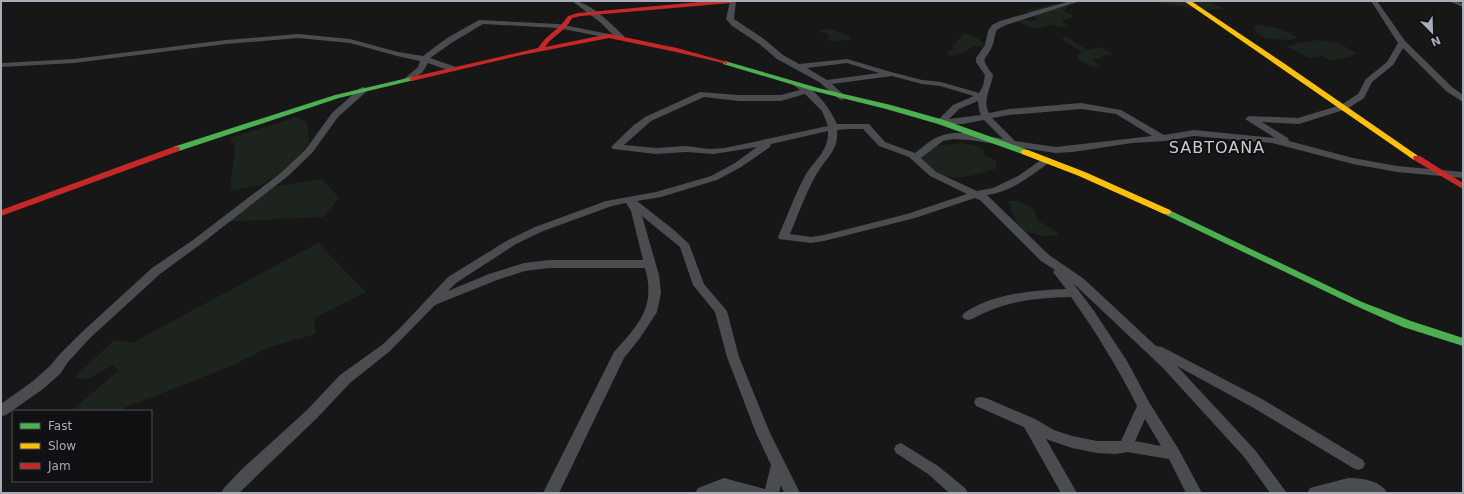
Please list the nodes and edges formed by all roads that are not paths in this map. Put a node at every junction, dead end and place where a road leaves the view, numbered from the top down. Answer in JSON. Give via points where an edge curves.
{"nodes":[{"id":1,"x":575,"y":1,"type":"edge"},
{"id":2,"x":728,"y":1,"type":"edge"},
{"id":3,"x":1077,"y":1,"type":"edge"},
{"id":4,"x":1187,"y":1,"type":"edge"},
{"id":5,"x":1374,"y":1,"type":"edge"},
{"id":6,"x":1453,"y":1,"type":"edge"},
{"id":7,"x":1463,"y":5,"type":"edge"},
{"id":8,"x":591,"y":13,"type":"junction"},
{"id":9,"x":566,"y":27,"type":"junction"},
{"id":10,"x":609,"y":36,"type":"junction"},
{"id":11,"x":621,"y":38,"type":"junction"},
{"id":12,"x":1402,"y":43,"type":"junction"},
{"id":13,"x":541,"y":48,"type":"junction"},
{"id":14,"x":424,"y":59,"type":"junction"},
{"id":15,"x":32,"y":64,"type":"junction"},
{"id":16,"x":1,"y":65,"type":"edge"},
{"id":17,"x":797,"y":67,"type":"junction"},
{"id":18,"x":453,"y":69,"type":"junction"},
{"id":19,"x":1,"y":71,"type":"edge"},
{"id":20,"x":892,"y":74,"type":"junction"},
{"id":21,"x":408,"y":79,"type":"junction"},
{"id":22,"x":796,"y":84,"type":"junction"},
{"id":23,"x":827,"y":84,"type":"junction"},
{"id":24,"x":363,"y":90,"type":"junction"},
{"id":25,"x":807,"y":91,"type":"junction"},
{"id":26,"x":982,"y":96,"type":"junction"},
{"id":27,"x":842,"y":97,"type":"junction"},
{"id":28,"x":1462,"y":98,"type":"edge"},
{"id":29,"x":1344,"y":107,"type":"junction"},
{"id":30,"x":986,"y":116,"type":"junction"},
{"id":31,"x":941,"y":122,"type":"junction"},
{"id":32,"x":833,"y":128,"type":"junction"},
{"id":33,"x":1162,"y":138,"type":"junction"},
{"id":34,"x":771,"y":142,"type":"junction"},
{"id":35,"x":998,"y":142,"type":"junction"},
{"id":36,"x":1012,"y":143,"type":"junction"},
{"id":37,"x":1294,"y":146,"type":"junction"},
{"id":38,"x":915,"y":158,"type":"junction"},
{"id":39,"x":1047,"y":160,"type":"junction"},
{"id":40,"x":1439,"y":173,"type":"junction"},
{"id":41,"x":1463,"y":175,"type":"edge"},
{"id":42,"x":1463,"y":187,"type":"edge"},
{"id":43,"x":976,"y":194,"type":"junction"},
{"id":44,"x":629,"y":200,"type":"junction"},
{"id":45,"x":1,"y":214,"type":"edge"},
{"id":46,"x":1046,"y":258,"type":"junction"},
{"id":47,"x":650,"y":264,"type":"junction"},
{"id":48,"x":1075,"y":293,"type":"junction"},
{"id":49,"x":426,"y":306,"type":"junction"},
{"id":50,"x":968,"y":316,"type":"dead end"},
{"id":51,"x":1463,"y":342,"type":"edge"},
{"id":52,"x":1147,"y":344,"type":"junction"},
{"id":53,"x":981,"y":402,"type":"dead end"},
{"id":54,"x":1144,"y":406,"type":"junction"},
{"id":55,"x":1,"y":411,"type":"edge"},
{"id":56,"x":1030,"y":423,"type":"junction"},
{"id":57,"x":1127,"y":446,"type":"junction"},
{"id":58,"x":901,"y":449,"type":"dead end"},
{"id":59,"x":1174,"y":454,"type":"junction"},
{"id":60,"x":1358,"y":464,"type":"dead end"},
{"id":61,"x":778,"y":466,"type":"junction"},
{"id":62,"x":229,"y":493,"type":"edge"},
{"id":63,"x":551,"y":493,"type":"edge"},
{"id":64,"x":703,"y":493,"type":"edge"},
{"id":65,"x":759,"y":493,"type":"edge"},
{"id":66,"x":771,"y":493,"type":"edge"},
{"id":67,"x":792,"y":493,"type":"edge"},
{"id":68,"x":960,"y":493,"type":"edge"},
{"id":69,"x":1069,"y":493,"type":"edge"},
{"id":70,"x":1194,"y":493,"type":"edge"},
{"id":71,"x":1279,"y":493,"type":"edge"},
{"id":72,"x":1314,"y":493,"type":"edge"},
{"id":73,"x":1379,"y":493,"type":"edge"}],
"edges":[{"from":1,"to":8,"type":"street"},
{"from":2,"to":8,"type":"street"},
{"from":2,"to":17,"type":"street","via":[[732,22]]},
{"from":3,"to":26,"type":"street","via":[[995,27],[989,45],[980,58],[989,75]]},
{"from":4,"to":29,"type":"street"},
{"from":5,"to":12,"type":"street"},
{"from":6,"to":7,"type":"street"},
{"from":8,"to":9,"type":"street","via":[[571,16]]},
{"from":8,"to":11,"type":"street","via":[[603,20]]},
{"from":9,"to":10,"type":"street"},
{"from":9,"to":13,"type":"street","via":[[548,37]]},
{"from":9,"to":14,"type":"street","via":[[482,22],[450,40]]},
{"from":10,"to":11,"type":"street"},
{"from":10,"to":13,"type":"street"},
{"from":11,"to":22,"type":"street","via":[[745,68]]},
{"from":12,"to":28,"type":"street","via":[[1449,89]]},
{"from":12,"to":29,"type":"street","via":[[1390,63],[1369,81],[1361,96]]},
{"from":13,"to":18,"type":"street"},
{"from":14,"to":15,"type":"street","via":[[338,38],[290,36]]},
{"from":14,"to":18,"type":"street"},
{"from":14,"to":21,"type":"street","via":[[420,70]]},
{"from":15,"to":16,"type":"street"},
{"from":15,"to":19,"type":"street"},
{"from":17,"to":20,"type":"street","via":[[847,61]]},
{"from":17,"to":23,"type":"street"},
{"from":18,"to":21,"type":"street"},
{"from":20,"to":23,"type":"street"},
{"from":20,"to":26,"type":"street"},
{"from":21,"to":24,"type":"street"},
{"from":22,"to":25,"type":"street"},
{"from":22,"to":27,"type":"street"},
{"from":23,"to":27,"type":"street"},
{"from":24,"to":45,"type":"street","via":[[165,152]]},
{"from":24,"to":55,"type":"street","via":[[335,115],[309,151],[285,174],[156,271],[86,334],[44,380]]},
{"from":25,"to":32,"type":"street","via":[[826,110]]},
{"from":25,"to":34,"type":"street","via":[[781,98],[739,98],[703,94],[648,119],[616,147],[712,152],[730,151]]},
{"from":26,"to":30,"type":"street"},
{"from":26,"to":31,"type":"street","via":[[956,107]]},
{"from":27,"to":31,"type":"street"},
{"from":29,"to":37,"type":"street","via":[[1298,121],[1249,119]]},
{"from":29,"to":40,"type":"street","via":[[1395,145]]},
{"from":30,"to":31,"type":"street"},
{"from":30,"to":33,"type":"street","via":[[1081,106],[1115,111]]},
{"from":30,"to":36,"type":"street"},
{"from":31,"to":35,"type":"street"},
{"from":32,"to":34,"type":"street","via":[[803,132]]},
{"from":32,"to":38,"type":"street","via":[[866,126],[882,144],[906,152]]},
{"from":32,"to":43,"type":"street","via":[[828,153],[811,175],[783,237],[811,240],[824,238],[911,216]]},
{"from":33,"to":36,"type":"street","via":[[1068,150],[1042,149]]},
{"from":33,"to":37,"type":"street","via":[[1194,133],[1258,138]]},
{"from":34,"to":44,"type":"street","via":[[714,178],[682,189]]},
{"from":35,"to":36,"type":"street"},
{"from":35,"to":38,"type":"street","via":[[970,137],[946,137]]},
{"from":35,"to":39,"type":"street"},
{"from":37,"to":40,"type":"street","via":[[1353,161]]},
{"from":38,"to":43,"type":"street","via":[[933,174]]},
{"from":39,"to":43,"type":"street","via":[[999,190]]},
{"from":39,"to":51,"type":"street","via":[[1157,207],[1359,304],[1407,324]]},
{"from":40,"to":41,"type":"street"},
{"from":40,"to":42,"type":"street"},
{"from":43,"to":46,"type":"street","via":[[984,198]]},
{"from":44,"to":47,"type":"street","via":[[636,212]]},
{"from":44,"to":49,"type":"street","via":[[610,203],[578,214],[512,242],[452,280]]},
{"from":44,"to":61,"type":"street","via":[[685,246],[700,285],[720,311],[733,357]]},
{"from":46,"to":48,"type":"street"},
{"from":46,"to":52,"type":"street","via":[[1080,282]]},
{"from":47,"to":49,"type":"street","via":[[550,264],[524,267],[492,277]]},
{"from":47,"to":63,"type":"street","via":[[655,293],[651,312],[619,355]]},
{"from":48,"to":50,"type":"street","via":[[1018,296]]},
{"from":48,"to":54,"type":"street","via":[[1122,364]]},
{"from":49,"to":62,"type":"street","via":[[405,330],[345,379]]},
{"from":52,"to":60,"type":"street","via":[[1258,403]]},
{"from":52,"to":71,"type":"street","via":[[1250,454]]},
{"from":53,"to":56,"type":"street"},
{"from":54,"to":57,"type":"street"},
{"from":54,"to":59,"type":"street"},
{"from":56,"to":57,"type":"street","via":[[1049,434],[1072,442],[1097,447]]},
{"from":56,"to":69,"type":"street"},
{"from":57,"to":59,"type":"street"},
{"from":58,"to":68,"type":"street","via":[[933,470]]},
{"from":59,"to":70,"type":"street"},
{"from":61,"to":66,"type":"street"},
{"from":61,"to":67,"type":"street"},
{"from":64,"to":65,"type":"street","via":[[724,485]]},
{"from":72,"to":73,"type":"street","via":[[1362,485]]}]}
